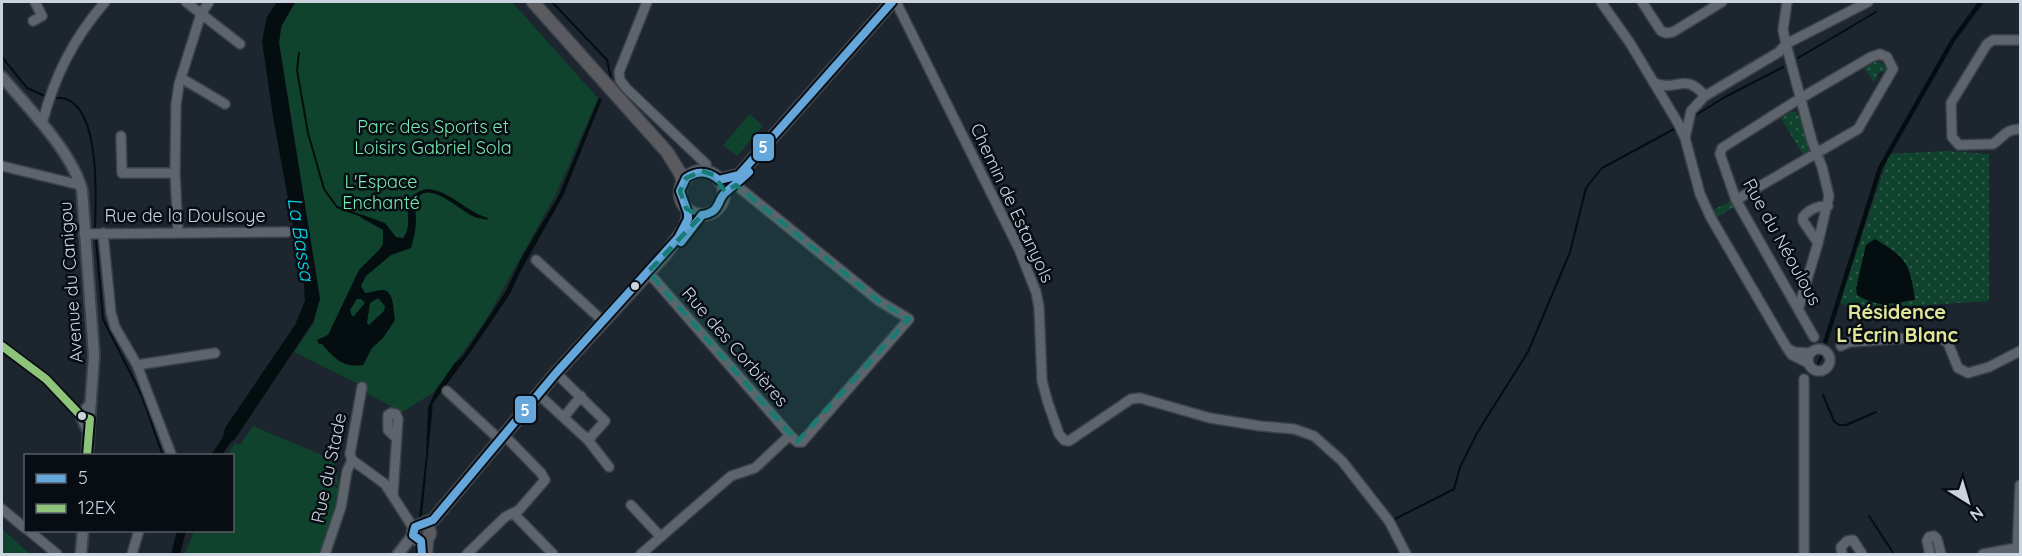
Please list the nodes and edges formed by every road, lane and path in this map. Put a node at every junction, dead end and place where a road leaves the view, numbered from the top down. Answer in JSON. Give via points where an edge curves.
{"nodes":[{"id":1,"x":35,"y":2,"type":"edge"},
{"id":2,"x":105,"y":2,"type":"edge"},
{"id":3,"x":186,"y":2,"type":"edge"},
{"id":4,"x":209,"y":2,"type":"edge"},
{"id":5,"x":533,"y":2,"type":"edge"},
{"id":6,"x":647,"y":2,"type":"edge"},
{"id":7,"x":894,"y":2,"type":"edge"},
{"id":8,"x":1601,"y":2,"type":"edge"},
{"id":9,"x":1642,"y":2,"type":"edge"},
{"id":10,"x":1722,"y":2,"type":"edge"},
{"id":11,"x":1787,"y":2,"type":"edge"},
{"id":12,"x":1868,"y":2,"type":"edge"},
{"id":13,"x":201,"y":14,"type":"junction"},
{"id":14,"x":33,"y":21,"type":"dead end"},
{"id":15,"x":2020,"y":39,"type":"edge"},
{"id":16,"x":240,"y":44,"type":"dead end"},
{"id":17,"x":1786,"y":44,"type":"junction"},
{"id":18,"x":2,"y":77,"type":"edge"},
{"id":19,"x":181,"y":78,"type":"junction"},
{"id":20,"x":1652,"y":81,"type":"junction"},
{"id":21,"x":1706,"y":96,"type":"junction"},
{"id":22,"x":1800,"y":99,"type":"junction"},
{"id":23,"x":225,"y":104,"type":"dead end"},
{"id":24,"x":42,"y":124,"type":"junction"},
{"id":25,"x":2020,"y":129,"type":"edge"},
{"id":26,"x":121,"y":136,"type":"dead end"},
{"id":27,"x":1685,"y":138,"type":"junction"},
{"id":28,"x":666,"y":152,"type":"junction"},
{"id":29,"x":1816,"y":153,"type":"junction"},
{"id":30,"x":2,"y":166,"type":"edge"},
{"id":31,"x":702,"y":172,"type":"junction"},
{"id":32,"x":176,"y":173,"type":"junction"},
{"id":33,"x":728,"y":181,"type":"junction"},
{"id":34,"x":683,"y":182,"type":"junction"},
{"id":35,"x":80,"y":185,"type":"junction"},
{"id":36,"x":1736,"y":200,"type":"junction"},
{"id":37,"x":1828,"y":206,"type":"junction"},
{"id":38,"x":688,"y":210,"type":"junction"},
{"id":39,"x":702,"y":215,"type":"junction"},
{"id":40,"x":178,"y":232,"type":"junction"},
{"id":41,"x":287,"y":232,"type":"dead end"},
{"id":42,"x":103,"y":233,"type":"junction"},
{"id":43,"x":84,"y":234,"type":"junction"},
{"id":44,"x":1818,"y":243,"type":"junction"},
{"id":45,"x":664,"y":256,"type":"junction"},
{"id":46,"x":536,"y":260,"type":"dead end"},
{"id":47,"x":648,"y":273,"type":"junction"},
{"id":48,"x":1790,"y":293,"type":"junction"},
{"id":49,"x":1803,"y":296,"type":"junction"},
{"id":50,"x":1799,"y":308,"type":"junction"},
{"id":51,"x":604,"y":322,"type":"junction"},
{"id":52,"x":2,"y":346,"type":"edge"},
{"id":53,"x":2020,"y":351,"type":"edge"},
{"id":54,"x":215,"y":353,"type":"dead end"},
{"id":55,"x":1817,"y":357,"type":"junction"},
{"id":56,"x":137,"y":364,"type":"junction"},
{"id":57,"x":556,"y":373,"type":"junction"},
{"id":58,"x":362,"y":387,"type":"dead end"},
{"id":59,"x":447,"y":391,"type":"dead end"},
{"id":60,"x":538,"y":394,"type":"junction"},
{"id":61,"x":581,"y":396,"type":"junction"},
{"id":62,"x":86,"y":417,"type":"junction"},
{"id":63,"x":564,"y":417,"type":"junction"},
{"id":64,"x":501,"y":437,"type":"junction"},
{"id":65,"x":396,"y":438,"type":"dead end"},
{"id":66,"x":794,"y":439,"type":"junction"},
{"id":67,"x":588,"y":440,"type":"junction"},
{"id":68,"x":87,"y":454,"type":"edge"},
{"id":69,"x":171,"y":454,"type":"edge"},
{"id":70,"x":351,"y":460,"type":"junction"},
{"id":71,"x":609,"y":467,"type":"dead end"},
{"id":72,"x":2020,"y":485,"type":"edge"},
{"id":73,"x":393,"y":494,"type":"junction"},
{"id":74,"x":631,"y":505,"type":"dead end"},
{"id":75,"x":2,"y":509,"type":"edge"},
{"id":76,"x":513,"y":513,"type":"junction"},
{"id":77,"x":24,"y":527,"type":"edge"},
{"id":78,"x":29,"y":532,"type":"edge"},
{"id":79,"x":83,"y":532,"type":"edge"},
{"id":80,"x":139,"y":532,"type":"edge"},
{"id":81,"x":418,"y":533,"type":"junction"},
{"id":82,"x":661,"y":537,"type":"junction"},
{"id":83,"x":2017,"y":551,"type":"edge"},
{"id":84,"x":57,"y":555,"type":"edge"},
{"id":85,"x":81,"y":555,"type":"edge"},
{"id":86,"x":132,"y":555,"type":"edge"},
{"id":87,"x":325,"y":555,"type":"edge"},
{"id":88,"x":398,"y":555,"type":"edge"},
{"id":89,"x":424,"y":555,"type":"edge"},
{"id":90,"x":467,"y":555,"type":"edge"},
{"id":91,"x":553,"y":555,"type":"edge"},
{"id":92,"x":641,"y":555,"type":"edge"},
{"id":93,"x":1406,"y":555,"type":"edge"},
{"id":94,"x":1804,"y":555,"type":"edge"},
{"id":95,"x":1842,"y":555,"type":"edge"},
{"id":96,"x":1862,"y":555,"type":"edge"},
{"id":97,"x":1930,"y":555,"type":"edge"},
{"id":98,"x":1941,"y":555,"type":"edge"},
{"id":99,"x":1983,"y":555,"type":"edge"}],
"edges":[{"from":1,"to":14,"type":"street","via":[[42,16]]},
{"from":2,"to":24,"type":"street","via":[[63,61]]},
{"from":3,"to":13,"type":"street"},
{"from":4,"to":13,"type":"street"},
{"from":5,"to":28,"type":"main road"},
{"from":6,"to":31,"type":"street","via":[[619,72],[620,80],[706,164]]},
{"from":7,"to":33,"type":"main road","via":[[763,148],[754,166]]},
{"from":7,"to":93,"type":"street","name":"Chemin de Estanyols","via":[[1019,249],[1036,292],[1042,381],[1064,440],[1069,441],[1131,399],[1140,398],[1210,418],[1294,429],[1314,436],[1342,461],[1389,521]]},
{"from":8,"to":20,"type":"street"},
{"from":9,"to":10,"type":"street","via":[[1666,33]]},
{"from":11,"to":17,"type":"street","via":[[1783,30]]},
{"from":12,"to":17,"type":"street"},
{"from":13,"to":16,"type":"street"},
{"from":13,"to":19,"type":"street"},
{"from":15,"to":25,"type":"street","via":[[1993,40],[1987,44],[1951,103],[1952,137],[1959,145],[1993,144],[2010,129]]},
{"from":17,"to":21,"type":"street"},
{"from":17,"to":22,"type":"street"},
{"from":18,"to":24,"type":"street","name":"Avenue du Canigou"},
{"from":19,"to":23,"type":"street"},
{"from":19,"to":32,"type":"street","via":[[176,105]]},
{"from":20,"to":21,"type":"street","via":[[1662,86],[1687,82]]},
{"from":20,"to":27,"type":"street"},
{"from":21,"to":27,"type":"street","via":[[1691,111]]},
{"from":22,"to":29,"type":"street"},
{"from":22,"to":29,"type":"street","via":[[1871,57],[1880,54],[1891,63],[1889,78],[1861,126]]},
{"from":22,"to":36,"type":"street","name":"Rue du Néoulous","via":[[1722,148],[1720,154]]},
{"from":24,"to":35,"type":"street","name":"Avenue du Canigou"},
{"from":26,"to":32,"type":"street","via":[[122,173]]},
{"from":27,"to":55,"type":"street","via":[[1700,194],[1711,218],[1787,348]]},
{"from":28,"to":31,"type":"main road"},
{"from":28,"to":34,"type":"main road"},
{"from":29,"to":36,"type":"street"},
{"from":29,"to":37,"type":"street","via":[[1829,196]]},
{"from":30,"to":35,"type":"street"},
{"from":31,"to":33,"type":"main road"},
{"from":31,"to":34,"type":"main road"},
{"from":32,"to":40,"type":"street"},
{"from":33,"to":39,"type":"main road","via":[[719,206]]},
{"from":33,"to":66,"type":"street","via":[[879,301],[909,319],[802,442]]},
{"from":34,"to":38,"type":"main road","via":[[680,196]]},
{"from":35,"to":43,"type":"street","name":"Avenue du Canigou"},
{"from":36,"to":48,"type":"street","name":"Rue du Néoulous"},
{"from":37,"to":44,"type":"street"},
{"from":37,"to":44,"type":"street","via":[[1822,205],[1803,217]]},
{"from":38,"to":39,"type":"main road"},
{"from":38,"to":45,"type":"main road","via":[[684,229]]},
{"from":39,"to":45,"type":"main road","via":[[688,235]]},
{"from":40,"to":41,"type":"street","name":"Rue de la Doulsoye"},
{"from":40,"to":42,"type":"street","name":"Rue de la Doulsoye"},
{"from":42,"to":43,"type":"street","name":"Rue de la Doulsoye"},
{"from":42,"to":56,"type":"street","via":[[111,313]]},
{"from":43,"to":62,"type":"street","name":"Avenue du Canigou","via":[[94,355],[91,403]]},
{"from":44,"to":49,"type":"street"},
{"from":45,"to":47,"type":"main road"},
{"from":46,"to":51,"type":"street"},
{"from":47,"to":51,"type":"main road"},
{"from":47,"to":66,"type":"street","name":"Rue des Corbières"},
{"from":48,"to":49,"type":"street"},
{"from":48,"to":50,"type":"street","name":"Rue du Néoulous"},
{"from":49,"to":50,"type":"street"},
{"from":50,"to":55,"type":"street","name":"Rue du Néoulous","via":[[1814,337]]},
{"from":51,"to":57,"type":"main road"},
{"from":52,"to":62,"type":"street","via":[[46,379]]},
{"from":53,"to":55,"type":"street","via":[[1968,373],[1958,368],[1948,343],[1938,336],[1850,342]]},
{"from":54,"to":56,"type":"street"},
{"from":55,"to":94,"type":"street","via":[[1804,371]]},
{"from":56,"to":69,"type":"street"},
{"from":57,"to":60,"type":"main road"},
{"from":57,"to":61,"type":"street"},
{"from":58,"to":70,"type":"street","name":"Rue du Stade"},
{"from":59,"to":64,"type":"street"},
{"from":60,"to":63,"type":"street"},
{"from":60,"to":64,"type":"main road"},
{"from":61,"to":63,"type":"street"},
{"from":61,"to":67,"type":"street","via":[[605,421]]},
{"from":62,"to":68,"type":"street"},
{"from":63,"to":67,"type":"street"},
{"from":64,"to":76,"type":"street","via":[[545,480]]},
{"from":64,"to":81,"type":"main road","via":[[439,510],[438,517]]},
{"from":65,"to":73,"type":"street"},
{"from":66,"to":82,"type":"street","via":[[755,468],[731,476]]},
{"from":67,"to":71,"type":"street"},
{"from":70,"to":73,"type":"street","via":[[386,484]]},
{"from":70,"to":87,"type":"street","name":"Rue du Stade"},
{"from":72,"to":83,"type":"street"},
{"from":73,"to":81,"type":"street"},
{"from":74,"to":82,"type":"street"},
{"from":75,"to":77,"type":"street"},
{"from":76,"to":90,"type":"street"},
{"from":76,"to":91,"type":"street"},
{"from":78,"to":84,"type":"street"},
{"from":79,"to":85,"type":"street"},
{"from":80,"to":86,"type":"street"},
{"from":81,"to":88,"type":"street"},
{"from":81,"to":89,"type":"main road"},
{"from":82,"to":92,"type":"street"},
{"from":83,"to":99,"type":"street"},
{"from":95,"to":96,"type":"street","via":[[1841,548],[1853,540]]},
{"from":97,"to":98,"type":"street","via":[[1927,541],[1934,536]]}]}
